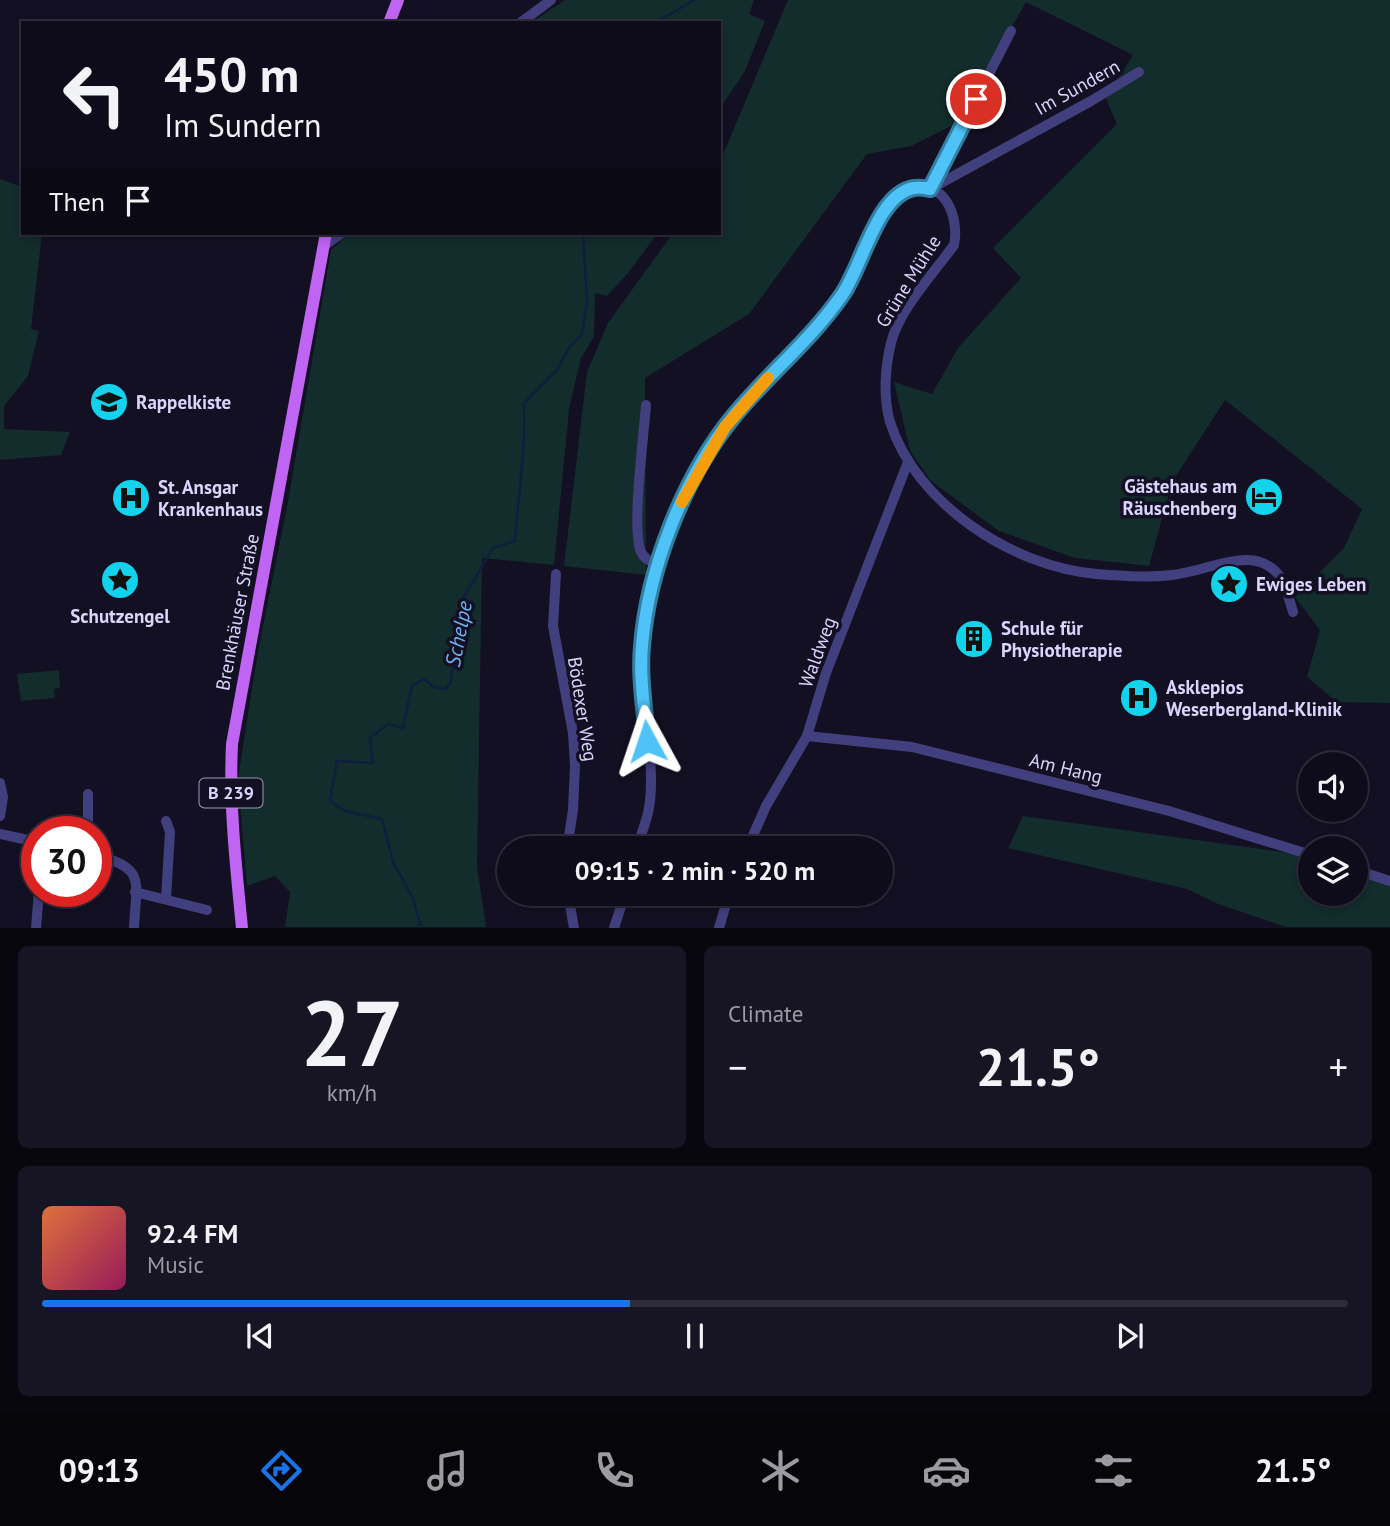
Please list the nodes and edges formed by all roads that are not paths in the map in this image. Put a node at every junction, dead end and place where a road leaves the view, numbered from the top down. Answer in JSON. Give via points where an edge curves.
{"nodes":[{"id":1,"x":398,"y":0,"type":"edge"},
{"id":2,"x":551,"y":0,"type":"edge"},
{"id":3,"x":390,"y":21,"type":"edge"},
{"id":4,"x":523,"y":21,"type":"edge"},
{"id":5,"x":1012,"y":32,"type":"dead end"},
{"id":6,"x":1139,"y":72,"type":"dead end"},
{"id":7,"x":930,"y":189,"type":"junction"},
{"id":8,"x":326,"y":235,"type":"edge"},
{"id":9,"x":339,"y":235,"type":"edge"},
{"id":10,"x":324,"y":246,"type":"junction"},
{"id":11,"x":646,"y":405,"type":"dead end"},
{"id":12,"x":908,"y":462,"type":"junction"},
{"id":13,"x":659,"y":563,"type":"junction"},
{"id":14,"x":556,"y":573,"type":"dead end"},
{"id":15,"x":1293,"y":612,"type":"dead end"},
{"id":16,"x":807,"y":736,"type":"junction"},
{"id":17,"x":0,"y":783,"type":"edge"},
{"id":18,"x":88,"y":794,"type":"dead end"},
{"id":19,"x":0,"y":816,"type":"edge"},
{"id":20,"x":88,"y":816,"type":"edge"},
{"id":21,"x":166,"y":821,"type":"dead end"},
{"id":22,"x":0,"y":834,"type":"edge"},
{"id":23,"x":569,"y":836,"type":"edge"},
{"id":24,"x":641,"y":836,"type":"edge"},
{"id":25,"x":753,"y":836,"type":"edge"},
{"id":26,"x":21,"y":839,"type":"edge"},
{"id":27,"x":1298,"y":851,"type":"edge"},
{"id":28,"x":112,"y":860,"type":"edge"},
{"id":29,"x":1368,"y":874,"type":"edge"},
{"id":30,"x":1390,"y":881,"type":"edge"},
{"id":31,"x":135,"y":892,"type":"junction"},
{"id":32,"x":166,"y":899,"type":"junction"},
{"id":33,"x":570,"y":906,"type":"edge"},
{"id":34,"x":621,"y":906,"type":"edge"},
{"id":35,"x":725,"y":906,"type":"edge"},
{"id":36,"x":37,"y":907,"type":"edge"},
{"id":37,"x":207,"y":910,"type":"dead end"},
{"id":38,"x":36,"y":928,"type":"edge"},
{"id":39,"x":134,"y":928,"type":"edge"},
{"id":40,"x":242,"y":928,"type":"edge"},
{"id":41,"x":574,"y":928,"type":"edge"},
{"id":42,"x":614,"y":928,"type":"edge"},
{"id":43,"x":719,"y":928,"type":"edge"}],
"edges":[{"from":1,"to":3,"type":"main road"},
{"from":2,"to":4,"type":"street"},
{"from":5,"to":7,"type":"street"},
{"from":6,"to":7,"type":"street","name":"Im Sundern"},
{"from":7,"to":12,"type":"street","name":"Grüne Mühle","via":[[949,201],[956,235],[954,245],[904,314],[891,340],[886,382],[890,420]]},
{"from":7,"to":13,"type":"street","via":[[898,194],[883,212],[836,303],[725,427],[691,484]]},
{"from":8,"to":10,"type":"main road","number":"B 239"},
{"from":9,"to":10,"type":"street"},
{"from":10,"to":40,"type":"main road","name":"Brenkhäuser Straße","number":"B 239","via":[[232,744],[232,830]]},
{"from":11,"to":13,"type":"street","via":[[639,543],[642,555]]},
{"from":12,"to":15,"type":"street","name":"Grüne Mühle","via":[[964,520],[993,541],[1030,558],[1093,574],[1159,576],[1257,560],[1282,577]]},
{"from":12,"to":16,"type":"street","name":"Waldweg","via":[[826,673]]},
{"from":13,"to":24,"type":"street","via":[[642,645],[649,780],[648,813]]},
{"from":14,"to":23,"type":"street","name":"Bödexer Weg","via":[[554,626],[575,766]]},
{"from":16,"to":25,"type":"street","name":"Waldweg"},
{"from":16,"to":27,"type":"street","name":"Am Hang","via":[[912,747],[1169,811]]},
{"from":17,"to":19,"type":"street"},
{"from":18,"to":20,"type":"street"},
{"from":21,"to":32,"type":"street","via":[[170,832]]},
{"from":22,"to":26,"type":"street"},
{"from":28,"to":31,"type":"street","via":[[128,866],[135,878]]},
{"from":29,"to":30,"type":"street"},
{"from":31,"to":32,"type":"street"},
{"from":31,"to":39,"type":"street"},
{"from":32,"to":37,"type":"street"},
{"from":33,"to":41,"type":"street"},
{"from":34,"to":42,"type":"street"},
{"from":35,"to":43,"type":"street"},
{"from":36,"to":38,"type":"street"}]}
